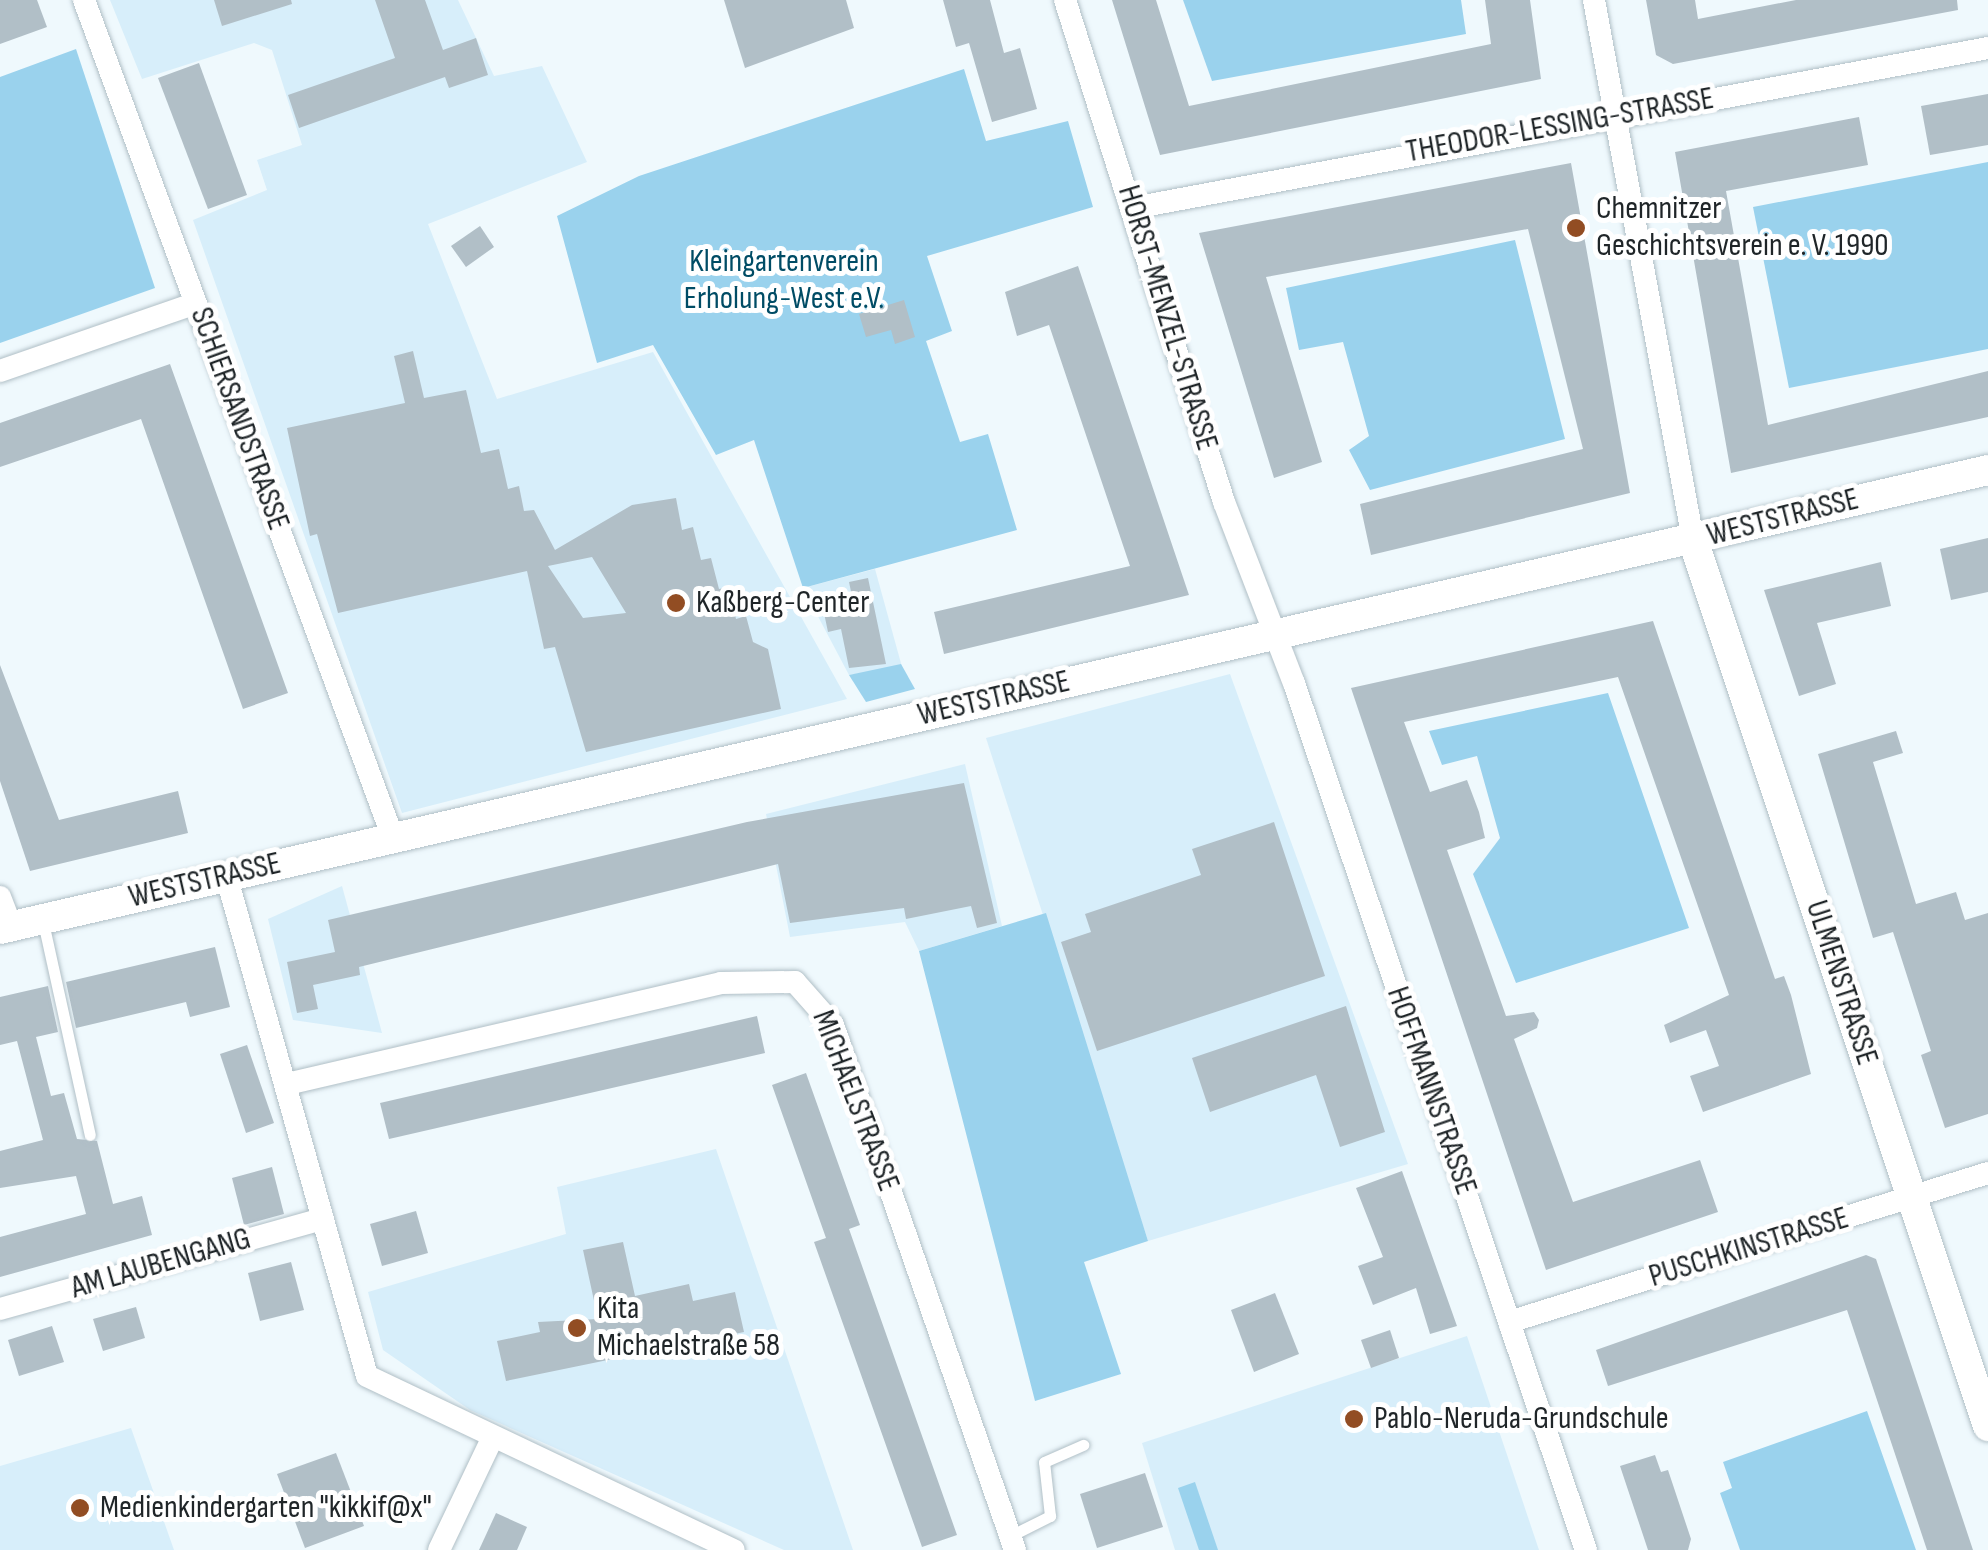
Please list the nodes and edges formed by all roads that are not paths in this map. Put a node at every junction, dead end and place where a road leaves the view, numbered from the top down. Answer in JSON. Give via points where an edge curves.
{"nodes":[{"id":1,"x":84,"y":0,"type":"edge"},
{"id":2,"x":1066,"y":0,"type":"edge"},
{"id":3,"x":1594,"y":0,"type":"edge"},
{"id":4,"x":1988,"y":48,"type":"edge"},
{"id":5,"x":1614,"y":118,"type":"junction"},
{"id":6,"x":1134,"y":208,"type":"junction"},
{"id":7,"x":196,"y":303,"type":"junction"},
{"id":8,"x":0,"y":372,"type":"edge"},
{"id":9,"x":1988,"y":470,"type":"edge"},
{"id":10,"x":1693,"y":540,"type":"junction"},
{"id":11,"x":1274,"y":633,"type":"junction"},
{"id":12,"x":393,"y":838,"type":"junction"},
{"id":13,"x":226,"y":876,"type":"junction"},
{"id":14,"x":4,"y":917,"type":"edge"},
{"id":15,"x":42,"y":918,"type":"junction"},
{"id":16,"x":287,"y":1084,"type":"junction"},
{"id":17,"x":90,"y":1136,"type":"dead end"},
{"id":18,"x":1988,"y":1173,"type":"edge"},
{"id":19,"x":1913,"y":1197,"type":"junction"},
{"id":20,"x":323,"y":1219,"type":"junction"},
{"id":21,"x":0,"y":1309,"type":"edge"},
{"id":22,"x":1509,"y":1322,"type":"junction"},
{"id":23,"x":1988,"y":1426,"type":"edge"},
{"id":24,"x":491,"y":1441,"type":"junction"},
{"id":25,"x":1083,"y":1445,"type":"dead end"},
{"id":26,"x":1012,"y":1543,"type":"edge"},
{"id":27,"x":439,"y":1550,"type":"edge"},
{"id":28,"x":734,"y":1550,"type":"edge"},
{"id":29,"x":1586,"y":1550,"type":"edge"}],
"edges":[{"from":1,"to":7,"type":"street","name":"SCHIERSANDSTRASSE"},
{"from":2,"to":6,"type":"street","name":"HORST-MENZEL-STRASSE"},
{"from":3,"to":5,"type":"street"},
{"from":4,"to":5,"type":"street","name":"THEODOR-LESSING-STRASSE"},
{"from":5,"to":6,"type":"street","name":"THEODOR-LESSING-STRASSE"},
{"from":5,"to":10,"type":"street"},
{"from":6,"to":11,"type":"street","name":"HORST-MENZEL-STRASSE"},
{"from":7,"to":8,"type":"street"},
{"from":7,"to":12,"type":"street","name":"SCHIERSANDSTRASSE"},
{"from":9,"to":10,"type":"street","name":"WESTSTRASSE"},
{"from":10,"to":11,"type":"street","name":"WESTSTRASSE"},
{"from":10,"to":19,"type":"street","name":"ULMENSTRASSE"},
{"from":11,"to":12,"type":"street","name":"WESTSTRASSE"},
{"from":11,"to":22,"type":"street","name":"HOFFMANNSTRASSE"},
{"from":12,"to":13,"type":"street","name":"WESTSTRASSE"},
{"from":13,"to":15,"type":"street","name":"WESTSTRASSE"},
{"from":13,"to":16,"type":"street"},
{"from":14,"to":15,"type":"street","name":"WESTSTRASSE"},
{"from":15,"to":17,"type":"lane"},
{"from":16,"to":20,"type":"street"},
{"from":16,"to":26,"type":"street","name":"MICHAELSTRASSE","via":[[722,983],[794,982],[832,1025]]},
{"from":18,"to":19,"type":"street","name":"PUSCHKINSTRASSE"},
{"from":19,"to":22,"type":"street","name":"PUSCHKINSTRASSE"},
{"from":19,"to":23,"type":"street","name":"ULMENSTRASSE"},
{"from":20,"to":21,"type":"street","name":"AM LAUBENGANG"},
{"from":20,"to":24,"type":"street","via":[[366,1376]]},
{"from":22,"to":29,"type":"street","name":"HOFFMANNSTRASSE"},
{"from":24,"to":27,"type":"street"},
{"from":24,"to":28,"type":"street"},
{"from":25,"to":26,"type":"lane","via":[[1044,1462],[1050,1516]]}]}
